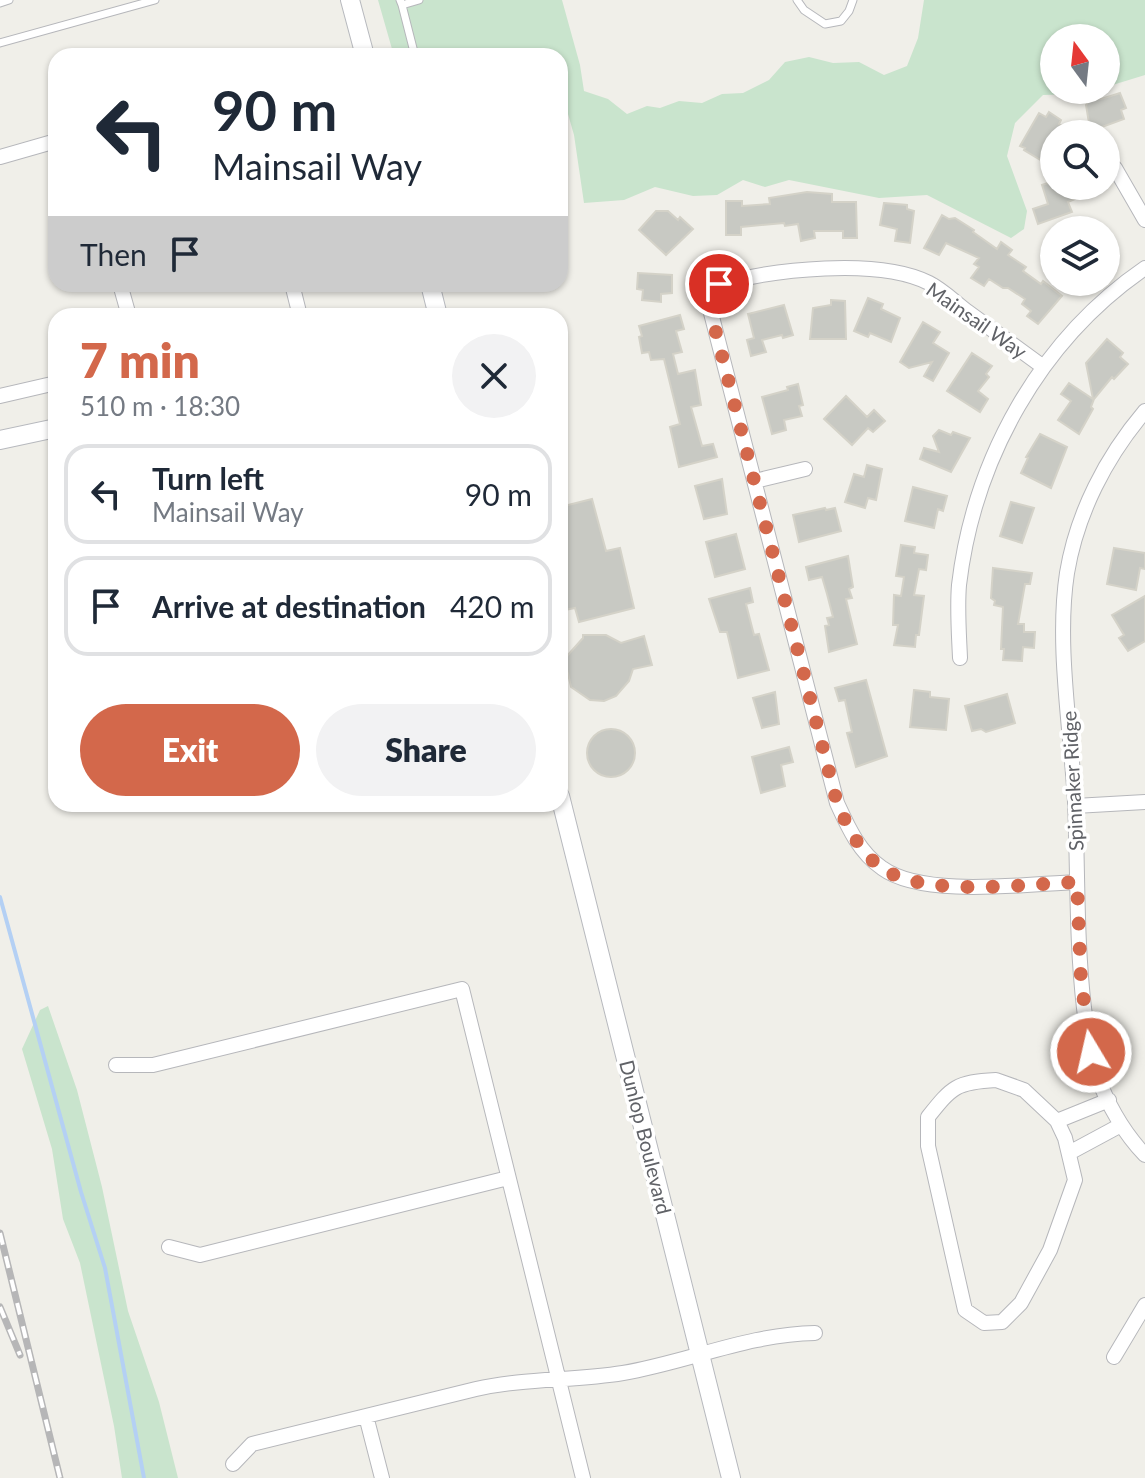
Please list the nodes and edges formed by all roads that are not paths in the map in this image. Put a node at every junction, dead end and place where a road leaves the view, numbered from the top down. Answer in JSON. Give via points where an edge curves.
{"nodes":[{"id":1,"x":9,"y":0,"type":"edge"},
{"id":2,"x":155,"y":0,"type":"edge"},
{"id":3,"x":419,"y":0,"type":"edge"},
{"id":4,"x":797,"y":0,"type":"edge"},
{"id":5,"x":853,"y":0,"type":"edge"},
{"id":6,"x":355,"y":1,"type":"edge"},
{"id":7,"x":0,"y":3,"type":"edge"},
{"id":8,"x":401,"y":3,"type":"edge"},
{"id":9,"x":0,"y":43,"type":"edge"},
{"id":10,"x":363,"y":48,"type":"edge"},
{"id":11,"x":413,"y":48,"type":"edge"},
{"id":12,"x":48,"y":143,"type":"edge"},
{"id":13,"x":0,"y":157,"type":"edge"},
{"id":14,"x":1120,"y":177,"type":"edge"},
{"id":15,"x":1145,"y":220,"type":"edge"},
{"id":16,"x":1145,"y":268,"type":"edge"},
{"id":17,"x":1042,"y":366,"type":"junction"},
{"id":18,"x":48,"y":385,"type":"edge"},
{"id":19,"x":0,"y":396,"type":"edge"},
{"id":20,"x":1145,"y":411,"type":"edge"},
{"id":21,"x":48,"y":430,"type":"edge"},
{"id":22,"x":0,"y":440,"type":"edge"},
{"id":23,"x":805,"y":469,"type":"dead end"},
{"id":24,"x":755,"y":481,"type":"junction"},
{"id":25,"x":960,"y":658,"type":"dead end"},
{"id":26,"x":1145,"y":802,"type":"edge"},
{"id":27,"x":1075,"y":806,"type":"junction"},
{"id":28,"x":564,"y":812,"type":"edge"},
{"id":29,"x":1077,"y":882,"type":"junction"},
{"id":30,"x":116,"y":1065,"type":"dead end"},
{"id":31,"x":1109,"y":1100,"type":"junction"},
{"id":32,"x":1057,"y":1121,"type":"junction"},
{"id":33,"x":1121,"y":1125,"type":"junction"},
{"id":34,"x":1069,"y":1153,"type":"junction"},
{"id":35,"x":1145,"y":1155,"type":"edge"},
{"id":36,"x":508,"y":1178,"type":"junction"},
{"id":37,"x":169,"y":1247,"type":"dead end"},
{"id":38,"x":1145,"y":1305,"type":"edge"},
{"id":39,"x":815,"y":1333,"type":"dead end"},
{"id":40,"x":700,"y":1354,"type":"junction"},
{"id":41,"x":1114,"y":1357,"type":"dead end"},
{"id":42,"x":558,"y":1379,"type":"junction"},
{"id":43,"x":366,"y":1416,"type":"junction"},
{"id":44,"x":233,"y":1464,"type":"dead end"},
{"id":45,"x":382,"y":1478,"type":"edge"},
{"id":46,"x":583,"y":1478,"type":"edge"},
{"id":47,"x":731,"y":1478,"type":"edge"}],
"edges":[{"from":1,"to":7,"type":"lane"},
{"from":2,"to":9,"type":"lane"},
{"from":3,"to":8,"type":"lane"},
{"from":4,"to":5,"type":"lane","via":[[825,24],[841,21]]},
{"from":6,"to":10,"type":"street"},
{"from":8,"to":11,"type":"lane"},
{"from":12,"to":13,"type":"street"},
{"from":14,"to":15,"type":"street"},
{"from":16,"to":17,"type":"street","via":[[1103,302]]},
{"from":17,"to":24,"type":"street","name":"Mainsail Way","via":[[929,283],[899,273],[830,269],[719,284],[711,313]]},
{"from":17,"to":25,"type":"street","via":[[994,453],[973,512],[959,589]]},
{"from":18,"to":19,"type":"street"},
{"from":20,"to":27,"type":"street","name":"Spinnaker Ridge","via":[[1092,492],[1068,570],[1062,619]]},
{"from":21,"to":22,"type":"street"},
{"from":23,"to":24,"type":"street"},
{"from":24,"to":29,"type":"street","name":"Mainsail Way","via":[[835,795],[852,838],[882,868],[912,881],[948,886]]},
{"from":26,"to":27,"type":"street"},
{"from":27,"to":29,"type":"street","name":"Spinnaker Ridge"},
{"from":28,"to":40,"type":"street","name":"Dunlop Boulevard"},
{"from":29,"to":31,"type":"street","name":"Spinnaker Ridge","via":[[1087,1032],[1095,1072]]},
{"from":30,"to":36,"type":"street","via":[[153,1065],[462,989]]},
{"from":31,"to":32,"type":"street"},
{"from":31,"to":33,"type":"street","name":"Spinnaker Ridge"},
{"from":32,"to":34,"type":"street"},
{"from":32,"to":34,"type":"street","via":[[1024,1090],[996,1080],[950,1090],[928,1117],[928,1146],[965,1310],[984,1323],[1002,1322],[1021,1303],[1050,1250],[1075,1180]]},
{"from":33,"to":34,"type":"street"},
{"from":33,"to":35,"type":"street","name":"Spinnaker Ridge"},
{"from":36,"to":37,"type":"street","via":[[200,1255]]},
{"from":36,"to":42,"type":"street"},
{"from":38,"to":41,"type":"street"},
{"from":39,"to":40,"type":"street","via":[[781,1334]]},
{"from":40,"to":42,"type":"street","via":[[624,1373]]},
{"from":40,"to":47,"type":"street","name":"Dunlop Boulevard"},
{"from":42,"to":43,"type":"street","via":[[501,1383]]},
{"from":42,"to":46,"type":"street"},
{"from":43,"to":44,"type":"street","via":[[252,1444]]},
{"from":43,"to":45,"type":"street"}]}
